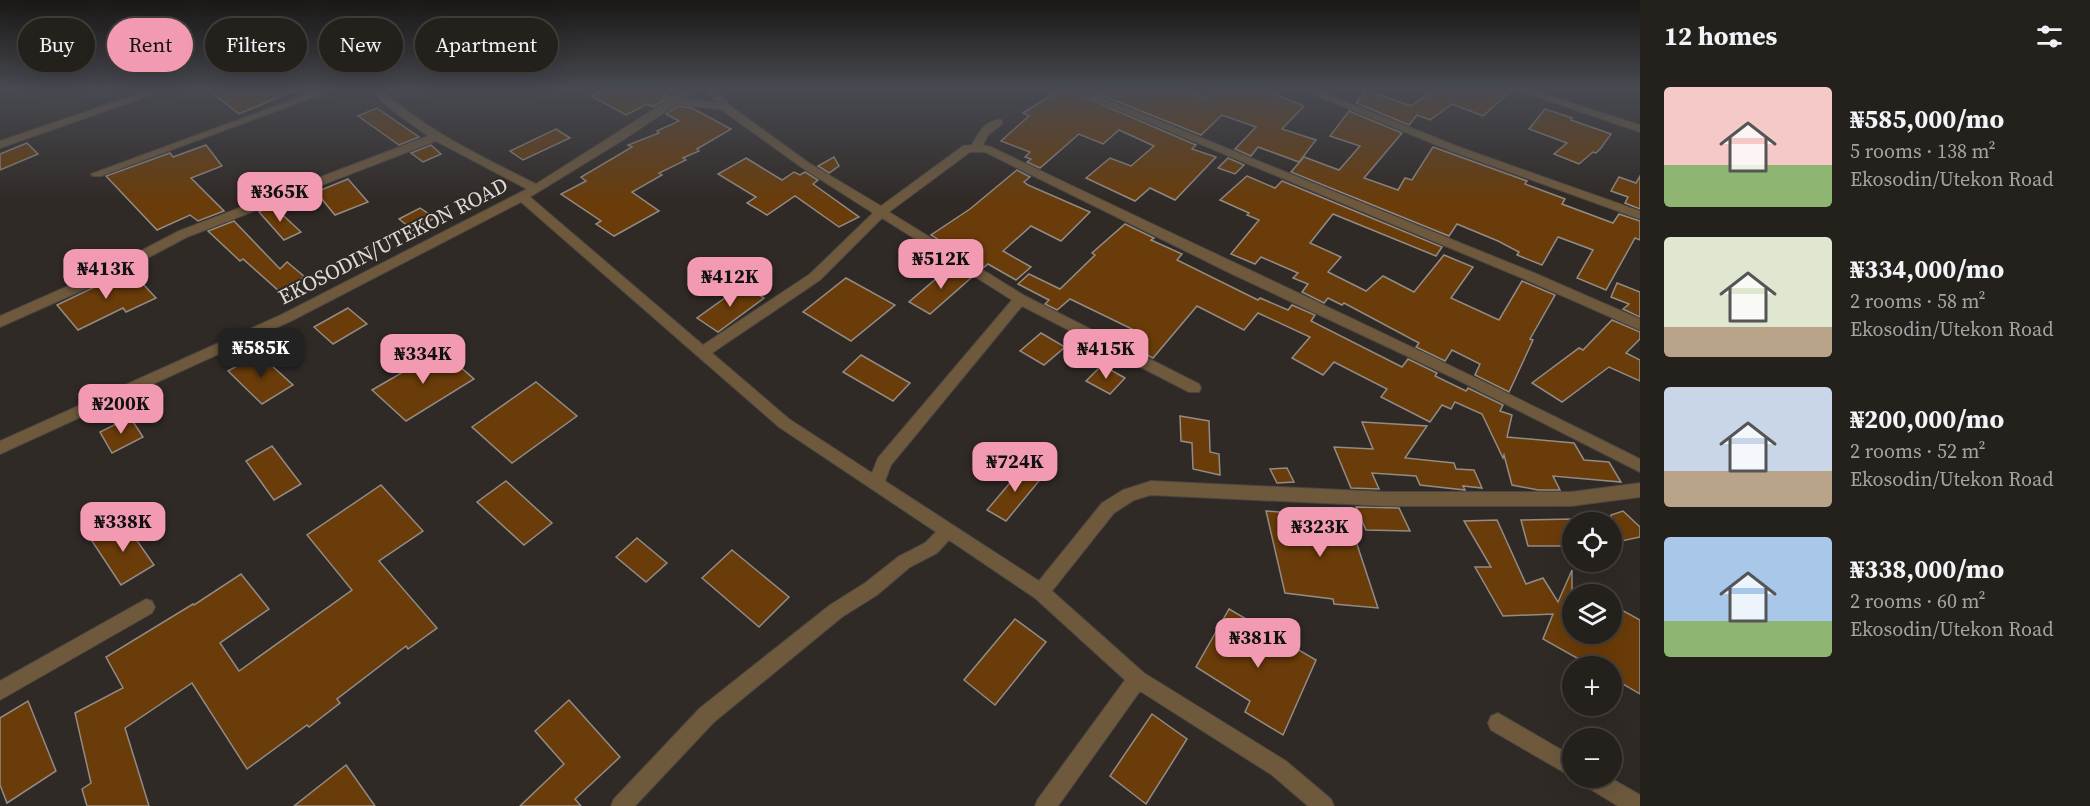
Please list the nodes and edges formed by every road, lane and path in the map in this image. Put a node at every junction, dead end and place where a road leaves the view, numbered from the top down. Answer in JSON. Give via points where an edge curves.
{"nodes":[{"id":1,"x":50,"y":127,"type":"edge"},
{"id":2,"x":228,"y":127,"type":"edge"},
{"id":3,"x":424,"y":127,"type":"edge"},
{"id":4,"x":633,"y":127,"type":"edge"},
{"id":5,"x":752,"y":127,"type":"edge"},
{"id":6,"x":992,"y":127,"type":"edge"},
{"id":7,"x":1165,"y":127,"type":"edge"},
{"id":8,"x":1399,"y":127,"type":"edge"},
{"id":9,"x":438,"y":136,"type":"junction"},
{"id":10,"x":0,"y":145,"type":"edge"},
{"id":11,"x":977,"y":147,"type":"junction"},
{"id":12,"x":97,"y":174,"type":"dead end"},
{"id":13,"x":529,"y":193,"type":"junction"},
{"id":14,"x":881,"y":212,"type":"junction"},
{"id":15,"x":1640,"y":215,"type":"edge"},
{"id":16,"x":1020,"y":299,"type":"junction"},
{"id":17,"x":0,"y":322,"type":"edge"},
{"id":18,"x":1640,"y":325,"type":"edge"},
{"id":19,"x":702,"y":353,"type":"junction"},
{"id":20,"x":1194,"y":388,"type":"dead end"},
{"id":21,"x":0,"y":448,"type":"edge"},
{"id":22,"x":1640,"y":466,"type":"edge"},
{"id":23,"x":876,"y":485,"type":"junction"},
{"id":24,"x":1640,"y":490,"type":"edge"},
{"id":25,"x":948,"y":530,"type":"junction"},
{"id":26,"x":1041,"y":592,"type":"junction"},
{"id":27,"x":146,"y":607,"type":"dead end"},
{"id":28,"x":1137,"y":679,"type":"junction"},
{"id":29,"x":0,"y":691,"type":"edge"},
{"id":30,"x":1498,"y":723,"type":"dead end"},
{"id":31,"x":1562,"y":761,"type":"edge"},
{"id":32,"x":1608,"y":788,"type":"edge"},
{"id":33,"x":621,"y":806,"type":"edge"},
{"id":34,"x":1046,"y":806,"type":"edge"},
{"id":35,"x":1324,"y":806,"type":"edge"},
{"id":36,"x":1638,"y":806,"type":"edge"}],
"edges":[{"from":1,"to":10,"type":"street"},
{"from":2,"to":12,"type":"street"},
{"from":3,"to":9,"type":"street"},
{"from":4,"to":13,"type":"street","name":"EKOSODIN/UTEKON ROAD"},
{"from":5,"to":14,"type":"street"},
{"from":6,"to":11,"type":"street","via":[[983,133]]},
{"from":7,"to":18,"type":"street"},
{"from":8,"to":15,"type":"street"},
{"from":9,"to":13,"type":"street"},
{"from":9,"to":17,"type":"street","via":[[183,234],[105,275]]},
{"from":11,"to":14,"type":"street","via":[[967,148]]},
{"from":11,"to":22,"type":"street","via":[[1465,377]]},
{"from":13,"to":19,"type":"street"},
{"from":13,"to":21,"type":"street","name":"EKOSODIN/UTEKON ROAD","via":[[286,318]]},
{"from":14,"to":16,"type":"street"},
{"from":14,"to":19,"type":"street","via":[[815,277]]},
{"from":16,"to":20,"type":"street"},
{"from":16,"to":23,"type":"street","via":[[884,462]]},
{"from":19,"to":23,"type":"street","via":[[784,423]]},
{"from":23,"to":25,"type":"street"},
{"from":24,"to":26,"type":"street","via":[[1571,499],[1386,499],[1151,488],[1108,508]]},
{"from":25,"to":26,"type":"street"},
{"from":25,"to":33,"type":"street","via":[[931,548],[904,562],[836,611],[708,715]]},
{"from":26,"to":28,"type":"street"},
{"from":27,"to":29,"type":"street"},
{"from":28,"to":34,"type":"street"},
{"from":28,"to":35,"type":"street","via":[[1279,768]]},
{"from":30,"to":31,"type":"street"},
{"from":32,"to":36,"type":"street"}]}
